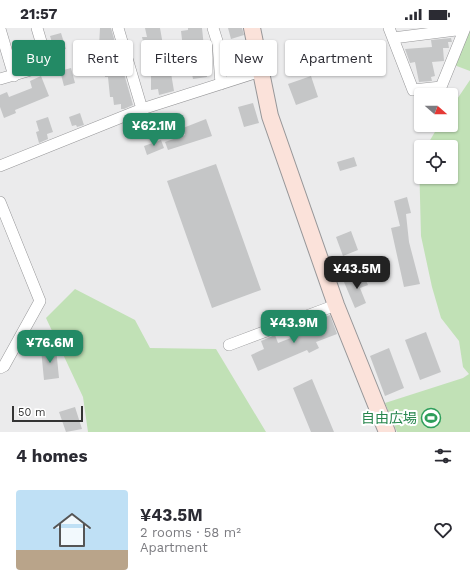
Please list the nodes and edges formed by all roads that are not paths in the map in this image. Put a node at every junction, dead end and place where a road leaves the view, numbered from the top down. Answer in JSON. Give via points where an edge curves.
{"nodes":[{"id":1,"x":37,"y":28,"type":"edge"},
{"id":2,"x":118,"y":28,"type":"edge"},
{"id":3,"x":213,"y":28,"type":"edge"},
{"id":4,"x":252,"y":28,"type":"edge"},
{"id":5,"x":464,"y":28,"type":"edge"},
{"id":6,"x":0,"y":29,"type":"edge"},
{"id":7,"x":391,"y":33,"type":"edge"},
{"id":8,"x":41,"y":40,"type":"edge"},
{"id":9,"x":255,"y":40,"type":"edge"},
{"id":10,"x":12,"y":69,"type":"edge"},
{"id":11,"x":14,"y":76,"type":"edge"},
{"id":12,"x":246,"y":76,"type":"edge"},
{"id":13,"x":262,"y":76,"type":"edge"},
{"id":14,"x":0,"y":79,"type":"edge"},
{"id":15,"x":221,"y":84,"type":"junction"},
{"id":16,"x":142,"y":109,"type":"junction"},
{"id":17,"x":0,"y":166,"type":"edge"},
{"id":18,"x":0,"y":202,"type":"edge"},
{"id":19,"x":336,"y":305,"type":"junction"},
{"id":20,"x":229,"y":345,"type":"dead end"},
{"id":21,"x":0,"y":368,"type":"edge"},
{"id":22,"x":387,"y":432,"type":"edge"}],
"edges":[{"from":1,"to":8,"type":"street"},
{"from":2,"to":16,"type":"street"},
{"from":3,"to":15,"type":"street","via":[[218,44]]},
{"from":4,"to":9,"type":"street"},
{"from":5,"to":7,"type":"street"},
{"from":5,"to":7,"type":"street","via":[[441,87],[413,90]]},
{"from":6,"to":10,"type":"street"},
{"from":11,"to":14,"type":"street"},
{"from":12,"to":15,"type":"street"},
{"from":13,"to":19,"type":"street","via":[[270,116]]},
{"from":15,"to":16,"type":"street"},
{"from":16,"to":17,"type":"street"},
{"from":18,"to":21,"type":"street","via":[[40,301],[4,366]]},
{"from":19,"to":20,"type":"street"},
{"from":19,"to":22,"type":"street"}]}
